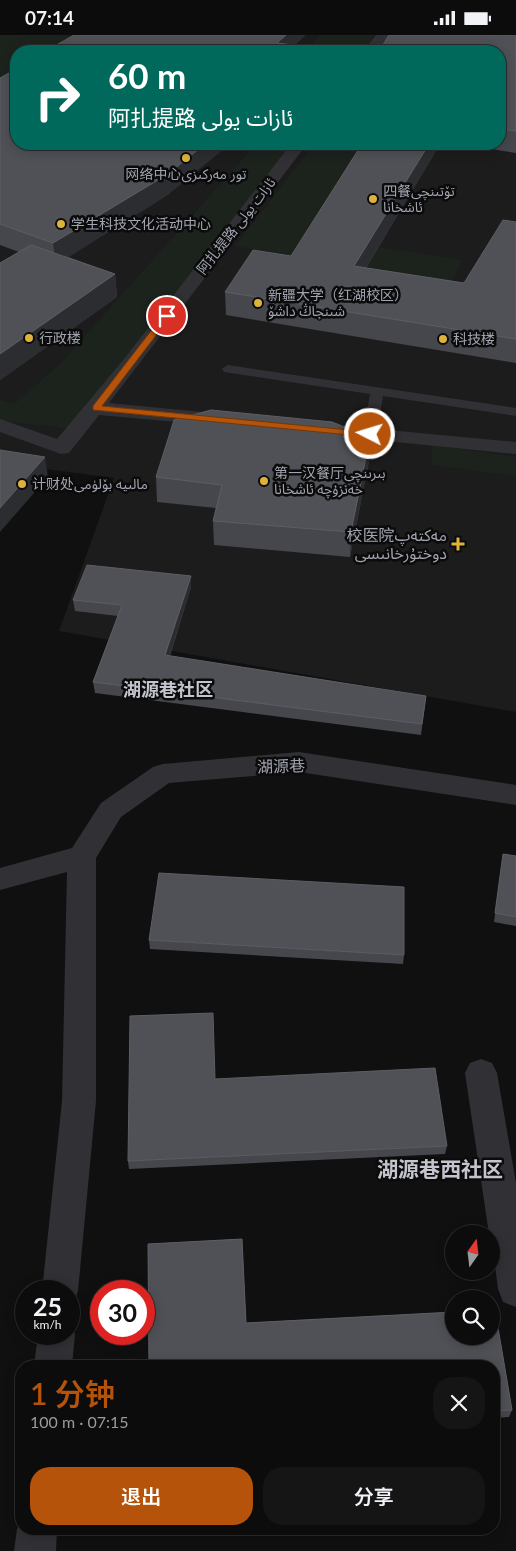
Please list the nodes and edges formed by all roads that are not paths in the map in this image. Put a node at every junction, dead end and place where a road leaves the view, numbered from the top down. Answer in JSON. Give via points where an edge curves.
{"nodes":[{"id":1,"x":383,"y":35,"type":"edge"},
{"id":2,"x":375,"y":45,"type":"edge"},
{"id":3,"x":294,"y":150,"type":"edge"},
{"id":4,"x":228,"y":369,"type":"dead end"},
{"id":5,"x":378,"y":391,"type":"junction"},
{"id":6,"x":96,"y":408,"type":"junction"},
{"id":7,"x":516,"y":412,"type":"edge"},
{"id":8,"x":243,"y":422,"type":"edge"},
{"id":9,"x":0,"y":425,"type":"edge"},
{"id":10,"x":302,"y":427,"type":"edge"},
{"id":11,"x":370,"y":434,"type":"junction"},
{"id":12,"x":516,"y":448,"type":"edge"},
{"id":13,"x":516,"y":795,"type":"edge"},
{"id":14,"x":82,"y":857,"type":"junction"},
{"id":15,"x":0,"y":879,"type":"edge"},
{"id":16,"x":481,"y":1073,"type":"dead end"},
{"id":17,"x":61,"y":1280,"type":"edge"},
{"id":18,"x":516,"y":1289,"type":"edge"},
{"id":19,"x":55,"y":1345,"type":"edge"},
{"id":20,"x":54,"y":1360,"type":"edge"},
{"id":21,"x":36,"y":1535,"type":"edge"},
{"id":22,"x":35,"y":1551,"type":"edge"}],
"edges":[{"from":1,"to":2,"type":"street"},
{"from":3,"to":6,"type":"street","name":"阿扎提路 ئازات يولى"},
{"from":4,"to":5,"type":"lane"},
{"from":5,"to":7,"type":"lane"},
{"from":5,"to":11,"type":"lane"},
{"from":6,"to":8,"type":"street"},
{"from":6,"to":9,"type":"street","name":"阿扎提路 ئازات يولى","via":[[61,448]]},
{"from":10,"to":11,"type":"street"},
{"from":11,"to":12,"type":"street"},
{"from":13,"to":14,"type":"street","name":"湖源巷","via":[[299,762],[163,774],[111,810]]},
{"from":14,"to":15,"type":"street"},
{"from":14,"to":17,"type":"street","via":[[79,1101]]},
{"from":16,"to":18,"type":"street"},
{"from":19,"to":20,"type":"street"},
{"from":21,"to":22,"type":"street"}]}
